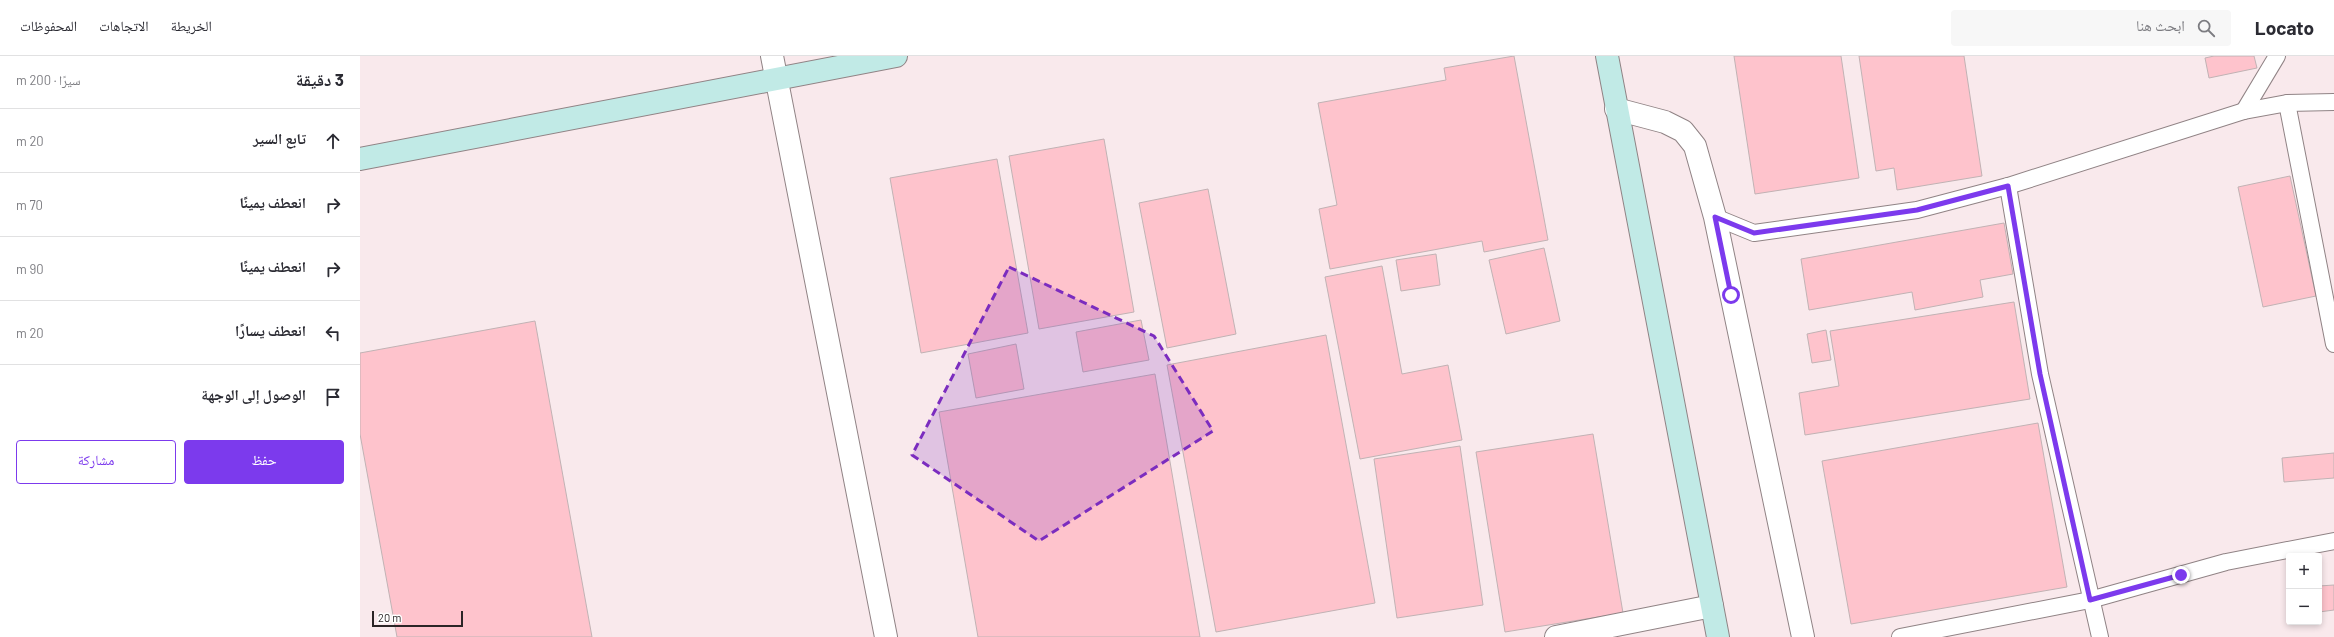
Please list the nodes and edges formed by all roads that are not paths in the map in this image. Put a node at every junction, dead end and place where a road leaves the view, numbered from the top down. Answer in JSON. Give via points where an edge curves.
{"nodes":[{"id":1,"x":772,"y":56,"type":"edge"},
{"id":2,"x":896,"y":56,"type":"edge"},
{"id":3,"x":1607,"y":56,"type":"edge"},
{"id":4,"x":2277,"y":56,"type":"edge"},
{"id":5,"x":777,"y":80,"type":"junction"},
{"id":6,"x":2334,"y":102,"type":"edge"},
{"id":7,"x":2287,"y":103,"type":"junction"},
{"id":8,"x":1616,"y":109,"type":"junction"},
{"id":9,"x":2244,"y":111,"type":"junction"},
{"id":10,"x":360,"y":159,"type":"edge"},
{"id":11,"x":2008,"y":186,"type":"junction"},
{"id":12,"x":1715,"y":217,"type":"junction"},
{"id":13,"x":2334,"y":344,"type":"edge"},
{"id":14,"x":2334,"y":540,"type":"edge"},
{"id":15,"x":2090,"y":600,"type":"junction"},
{"id":16,"x":1712,"y":606,"type":"junction"},
{"id":17,"x":886,"y":637,"type":"edge"},
{"id":18,"x":1556,"y":637,"type":"edge"},
{"id":19,"x":1718,"y":637,"type":"edge"},
{"id":20,"x":1803,"y":637,"type":"edge"},
{"id":21,"x":1900,"y":637,"type":"edge"},
{"id":22,"x":2100,"y":637,"type":"edge"}],
"edges":[{"from":1,"to":5,"type":"street"},
{"from":2,"to":5,"type":"street"},
{"from":3,"to":8,"type":"street"},
{"from":4,"to":9,"type":"lane"},
{"from":5,"to":10,"type":"street"},
{"from":5,"to":17,"type":"street"},
{"from":6,"to":7,"type":"lane"},
{"from":7,"to":9,"type":"lane"},
{"from":7,"to":13,"type":"lane"},
{"from":8,"to":12,"type":"street","via":[[1683,130],[1695,146]]},
{"from":8,"to":16,"type":"street"},
{"from":9,"to":11,"type":"lane"},
{"from":11,"to":12,"type":"lane","via":[[1917,210],[1754,233]]},
{"from":11,"to":15,"type":"lane","via":[[2040,374]]},
{"from":12,"to":20,"type":"street"},
{"from":14,"to":15,"type":"lane","via":[[2226,562]]},
{"from":15,"to":21,"type":"lane"},
{"from":15,"to":22,"type":"lane"},
{"from":16,"to":18,"type":"street"},
{"from":16,"to":19,"type":"street"}]}
